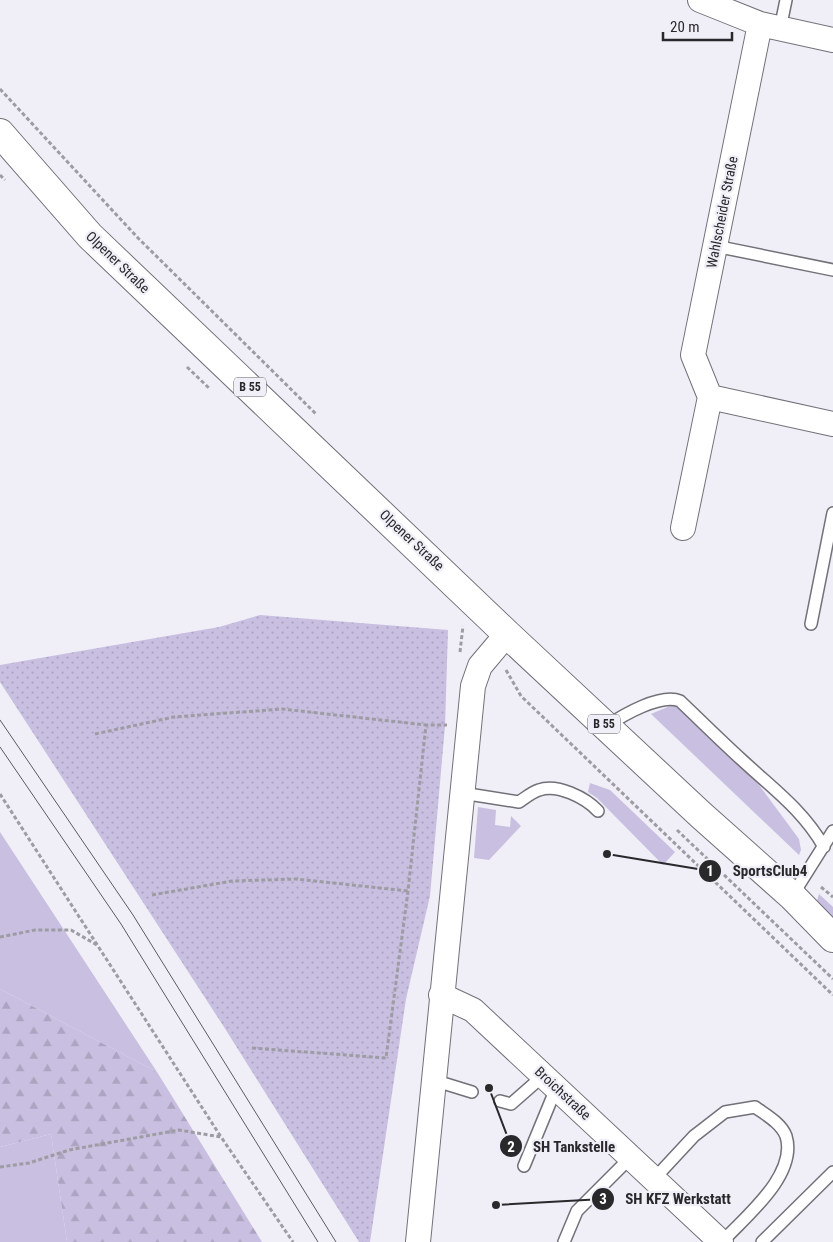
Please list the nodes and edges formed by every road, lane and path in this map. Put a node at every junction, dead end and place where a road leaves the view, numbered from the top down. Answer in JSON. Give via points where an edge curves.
{"nodes":[{"id":1,"x":700,"y":0,"type":"edge"},
{"id":2,"x":786,"y":0,"type":"edge"},
{"id":3,"x":770,"y":26,"type":"junction"},
{"id":4,"x":833,"y":40,"type":"edge"},
{"id":5,"x":0,"y":89,"type":"edge"},
{"id":6,"x":0,"y":133,"type":"edge"},
{"id":7,"x":715,"y":246,"type":"junction"},
{"id":8,"x":833,"y":270,"type":"edge"},
{"id":9,"x":710,"y":397,"type":"junction"},
{"id":10,"x":322,"y":419,"type":"dead end"},
{"id":11,"x":833,"y":424,"type":"edge"},
{"id":12,"x":833,"y":512,"type":"edge"},
{"id":13,"x":683,"y":528,"type":"dead end"},
{"id":14,"x":811,"y":624,"type":"dead end"},
{"id":15,"x":507,"y":634,"type":"junction"},
{"id":16,"x":510,"y":674,"type":"dead end"},
{"id":17,"x":469,"y":719,"type":"junction"},
{"id":18,"x":426,"y":725,"type":"junction"},
{"id":19,"x":607,"y":726,"type":"junction"},
{"id":20,"x":95,"y":734,"type":"dead end"},
{"id":21,"x":462,"y":792,"type":"junction"},
{"id":22,"x":0,"y":794,"type":"edge"},
{"id":23,"x":598,"y":810,"type":"dead end"},
{"id":24,"x":833,"y":831,"type":"edge"},
{"id":25,"x":824,"y":847,"type":"junction"},
{"id":26,"x":408,"y":891,"type":"junction"},
{"id":27,"x":152,"y":895,"type":"dead end"},
{"id":28,"x":792,"y":896,"type":"junction"},
{"id":29,"x":0,"y":937,"type":"edge"},
{"id":30,"x":833,"y":938,"type":"edge"},
{"id":31,"x":98,"y":945,"type":"junction"},
{"id":32,"x":441,"y":995,"type":"junction"},
{"id":33,"x":833,"y":996,"type":"edge"},
{"id":34,"x":252,"y":1048,"type":"dead end"},
{"id":35,"x":433,"y":1080,"type":"junction"},
{"id":36,"x":550,"y":1080,"type":"junction"},
{"id":37,"x":472,"y":1092,"type":"dead end"},
{"id":38,"x":500,"y":1101,"type":"dead end"},
{"id":39,"x":221,"y":1137,"type":"junction"},
{"id":40,"x":631,"y":1157,"type":"junction"},
{"id":41,"x":524,"y":1166,"type":"dead end"},
{"id":42,"x":0,"y":1167,"type":"edge"},
{"id":43,"x":833,"y":1172,"type":"edge"},
{"id":44,"x":654,"y":1179,"type":"junction"},
{"id":45,"x":293,"y":1242,"type":"edge"},
{"id":46,"x":418,"y":1242,"type":"edge"},
{"id":47,"x":564,"y":1242,"type":"edge"},
{"id":48,"x":721,"y":1242,"type":"edge"},
{"id":49,"x":762,"y":1242,"type":"edge"}],
"edges":[{"from":1,"to":3,"type":"street"},
{"from":2,"to":3,"type":"lane"},
{"from":3,"to":4,"type":"street"},
{"from":3,"to":7,"type":"street","name":"Wahlscheider Straße"},
{"from":5,"to":10,"type":"path","via":[[138,238]]},
{"from":6,"to":15,"type":"main road","name":"Olpener Straße","number":"B 55","via":[[90,236]]},
{"from":7,"to":8,"type":"lane"},
{"from":7,"to":9,"type":"street","name":"Wahlscheider Straße","via":[[693,355]]},
{"from":9,"to":11,"type":"street"},
{"from":9,"to":13,"type":"street"},
{"from":12,"to":14,"type":"lane"},
{"from":15,"to":17,"type":"street","via":[[475,676]]},
{"from":15,"to":19,"type":"main road","name":"Olpener Straße","number":"B 55"},
{"from":16,"to":33,"type":"path","via":[[521,696]]},
{"from":17,"to":18,"type":"path","via":[[445,726]]},
{"from":17,"to":21,"type":"street"},
{"from":18,"to":20,"type":"path","via":[[282,709],[174,717]]},
{"from":18,"to":26,"type":"path"},
{"from":19,"to":25,"type":"lane","via":[[635,710],[670,698],[680,700],[795,807]]},
{"from":19,"to":28,"type":"main road","name":"Olpener Straße","number":"B 55"},
{"from":21,"to":23,"type":"lane","via":[[519,802],[539,790],[548,789],[579,796]]},
{"from":21,"to":32,"type":"street"},
{"from":22,"to":31,"type":"path"},
{"from":24,"to":25,"type":"lane"},
{"from":25,"to":28,"type":"lane"},
{"from":26,"to":27,"type":"path","via":[[296,879],[232,881]]},
{"from":26,"to":34,"type":"path","via":[[386,1058]]},
{"from":28,"to":30,"type":"main road","name":"Olpener Straße","number":"B 55"},
{"from":29,"to":31,"type":"path","via":[[35,930],[70,930]]},
{"from":31,"to":39,"type":"path"},
{"from":32,"to":35,"type":"street"},
{"from":32,"to":36,"type":"street","name":"Broichstraße","via":[[473,1010]]},
{"from":35,"to":37,"type":"lane"},
{"from":35,"to":46,"type":"street"},
{"from":36,"to":38,"type":"lane","via":[[511,1104]]},
{"from":36,"to":40,"type":"street","name":"Broichstraße"},
{"from":36,"to":41,"type":"lane"},
{"from":39,"to":42,"type":"path","via":[[179,1130],[69,1150],[28,1163]]},
{"from":39,"to":45,"type":"path"},
{"from":40,"to":44,"type":"street","name":"Broichstraße"},
{"from":40,"to":47,"type":"lane","via":[[578,1211]]},
{"from":43,"to":49,"type":"lane"},
{"from":44,"to":48,"type":"street","name":"Broichstraße"},
{"from":44,"to":48,"type":"lane","via":[[694,1136],[725,1112],[755,1107],[776,1121],[786,1136],[787,1155],[778,1182]]}]}
